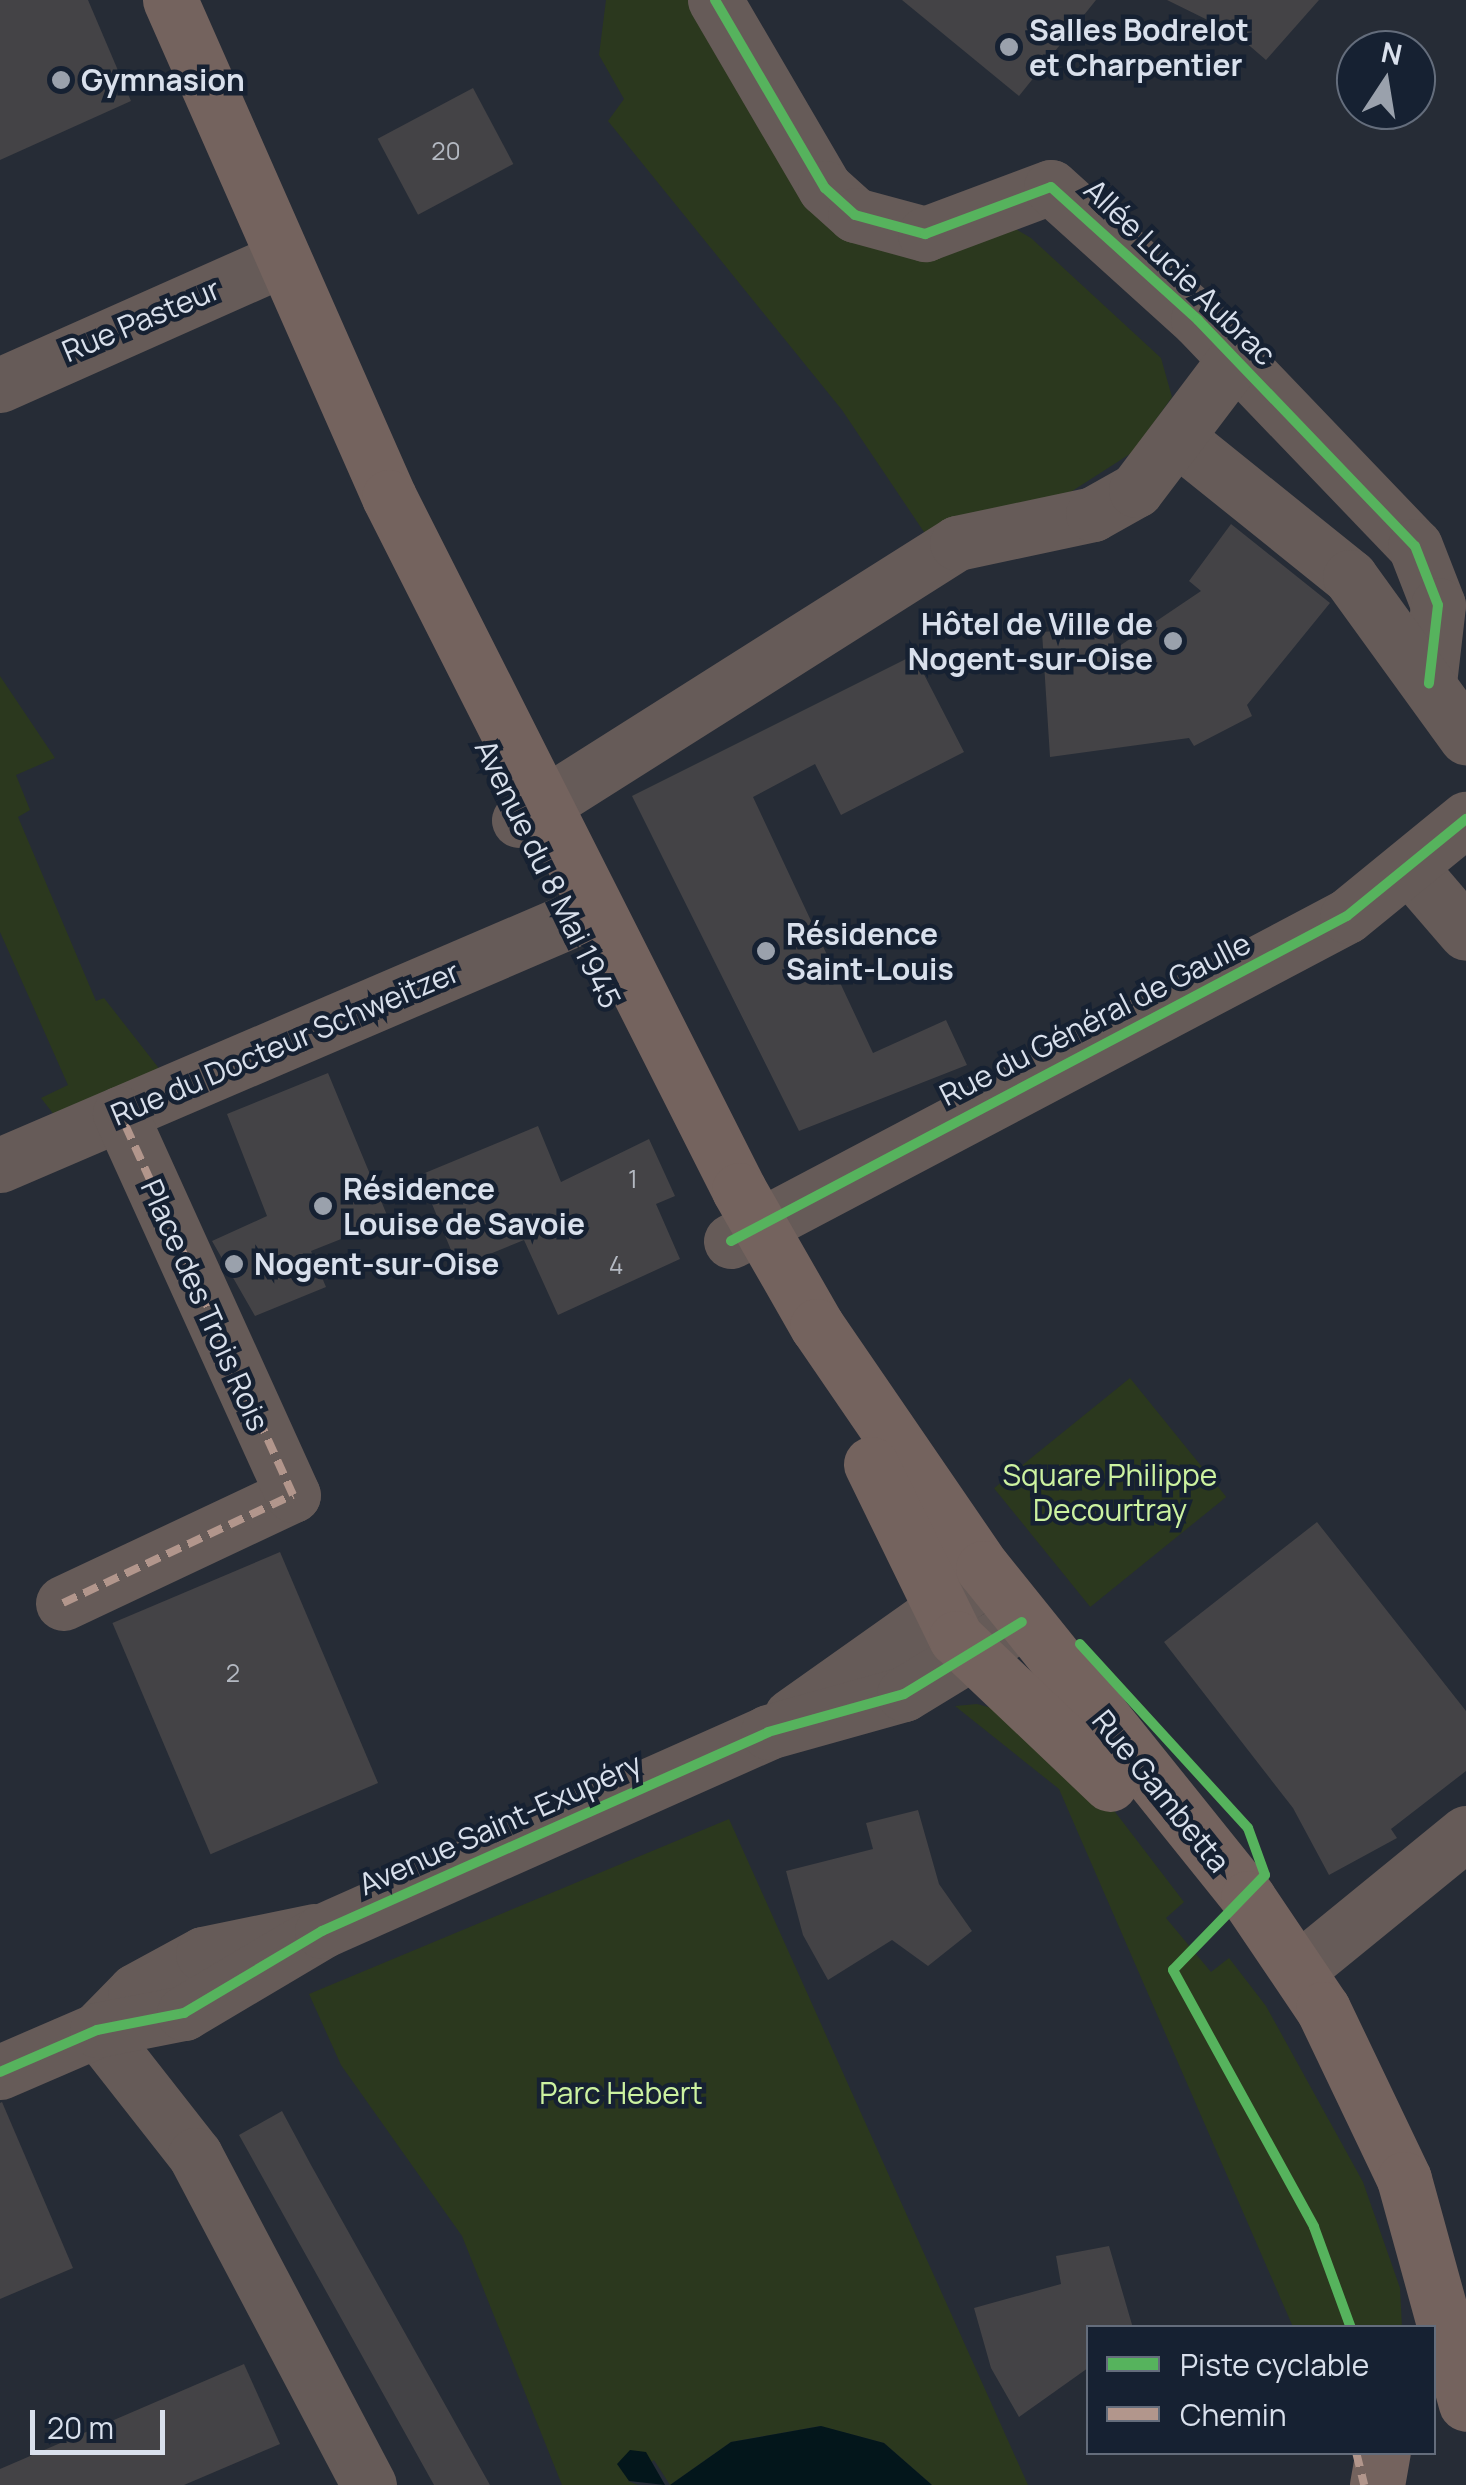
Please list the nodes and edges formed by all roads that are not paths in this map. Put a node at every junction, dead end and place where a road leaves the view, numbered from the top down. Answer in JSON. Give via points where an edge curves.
{"nodes":[{"id":1,"x":170,"y":0,"type":"edge"},
{"id":2,"x":716,"y":0,"type":"edge"},
{"id":3,"x":283,"y":259,"type":"junction"},
{"id":4,"x":1236,"y":358,"type":"junction"},
{"id":5,"x":0,"y":385,"type":"edge"},
{"id":6,"x":1181,"y":441,"type":"junction"},
{"id":7,"x":1429,"y":683,"type":"junction"},
{"id":8,"x":1466,"y":737,"type":"edge"},
{"id":9,"x":533,"y":812,"type":"junction"},
{"id":10,"x":1466,"y":819,"type":"edge"},
{"id":11,"x":1411,"y":869,"type":"junction"},
{"id":12,"x":569,"y":921,"type":"junction"},
{"id":13,"x":1466,"y":933,"type":"edge"},
{"id":14,"x":120,"y":1113,"type":"junction"},
{"id":15,"x":0,"y":1165,"type":"edge"},
{"id":16,"x":745,"y":1234,"type":"junction"},
{"id":17,"x":989,"y":1577,"type":"junction"},
{"id":18,"x":63,"y":1603,"type":"dead end"},
{"id":19,"x":936,"y":1609,"type":"junction"},
{"id":20,"x":1022,"y":1622,"type":"junction"},
{"id":21,"x":970,"y":1656,"type":"junction"},
{"id":22,"x":768,"y":1732,"type":"junction"},
{"id":23,"x":1466,"y":1833,"type":"edge"},
{"id":24,"x":1299,"y":1970,"type":"junction"},
{"id":25,"x":97,"y":2030,"type":"junction"},
{"id":26,"x":0,"y":2072,"type":"edge"},
{"id":27,"x":1416,"y":2325,"type":"edge"},
{"id":28,"x":1466,"y":2404,"type":"edge"},
{"id":29,"x":1436,"y":2416,"type":"edge"},
{"id":30,"x":1466,"y":2421,"type":"edge"},
{"id":31,"x":1383,"y":2455,"type":"edge"},
{"id":32,"x":369,"y":2485,"type":"edge"},
{"id":33,"x":1378,"y":2485,"type":"edge"}],
"edges":[{"from":1,"to":3,"type":"main road","name":"Avenue du 8 Mai 1945"},
{"from":2,"to":4,"type":"street","name":"Allée Lucie Aubrac","via":[[826,188],[855,215],[925,234],[1051,187]]},
{"from":3,"to":5,"type":"street","name":"Rue Pasteur"},
{"from":3,"to":9,"type":"main road","name":"Avenue du 8 Mai 1945"},
{"from":4,"to":6,"type":"street","name":"Allée Lucie Aubrac"},
{"from":4,"to":7,"type":"street","name":"Allée Lucie Aubrac","via":[[1414,546],[1438,605]]},
{"from":6,"to":7,"type":"street","via":[[1350,577]]},
{"from":6,"to":9,"type":"street","name":"Allée Lucie Aubrac","via":[[1136,490],[1092,514],[974,536],[938,553]]},
{"from":7,"to":8,"type":"street"},
{"from":9,"to":12,"type":"main road","name":"Avenue du 8 Mai 1945"},
{"from":9,"to":16,"type":"main road","name":"Avenue du 8 Mai 1945"},
{"from":10,"to":11,"type":"street","name":"Rue du Général de Gaulle"},
{"from":11,"to":13,"type":"street"},
{"from":11,"to":16,"type":"street","name":"Rue du Général de Gaulle","via":[[1223,984]]},
{"from":12,"to":14,"type":"street","name":"Rue du Docteur Schweitzer"},
{"from":12,"to":16,"type":"main road","name":"Avenue du 8 Mai 1945"},
{"from":14,"to":15,"type":"street","name":"Rue du Docteur Schweitzer"},
{"from":14,"to":18,"type":"street","name":"Place des Trois Rois","via":[[293,1495]]},
{"from":16,"to":17,"type":"main road","name":"Rue Gambetta"},
{"from":16,"to":19,"type":"main road","name":"Rue Gambetta","via":[[899,1507]]},
{"from":17,"to":19,"type":"street","name":"Avenue Saint-Exupéry"},
{"from":17,"to":20,"type":"main road","name":"Rue Gambetta"},
{"from":19,"to":21,"type":"main road","name":"Rue Gambetta"},
{"from":19,"to":22,"type":"street","name":"Avenue Saint-Exupéry"},
{"from":20,"to":21,"type":"street","name":"Avenue Saint-Exupéry"},
{"from":20,"to":24,"type":"main road","name":"Rue Gambetta"},
{"from":21,"to":22,"type":"street","name":"Avenue Saint-Exupéry","via":[[886,1701]]},
{"from":21,"to":27,"type":"main road","name":"Rue Gambetta","via":[[1082,1752],[1286,2010],[1369,2162],[1407,2266]]},
{"from":22,"to":25,"type":"street","name":"Avenue Saint-Exupéry","via":[[322,1931],[184,2014]]},
{"from":23,"to":24,"type":"street"},
{"from":24,"to":28,"type":"main road","name":"Rue Gambetta","via":[[1346,2047],[1404,2180]]},
{"from":25,"to":26,"type":"street","name":"Avenue Saint-Exupéry"},
{"from":25,"to":32,"type":"street","via":[[194,2156]]},
{"from":29,"to":30,"type":"main road"},
{"from":31,"to":33,"type":"main road"}]}
